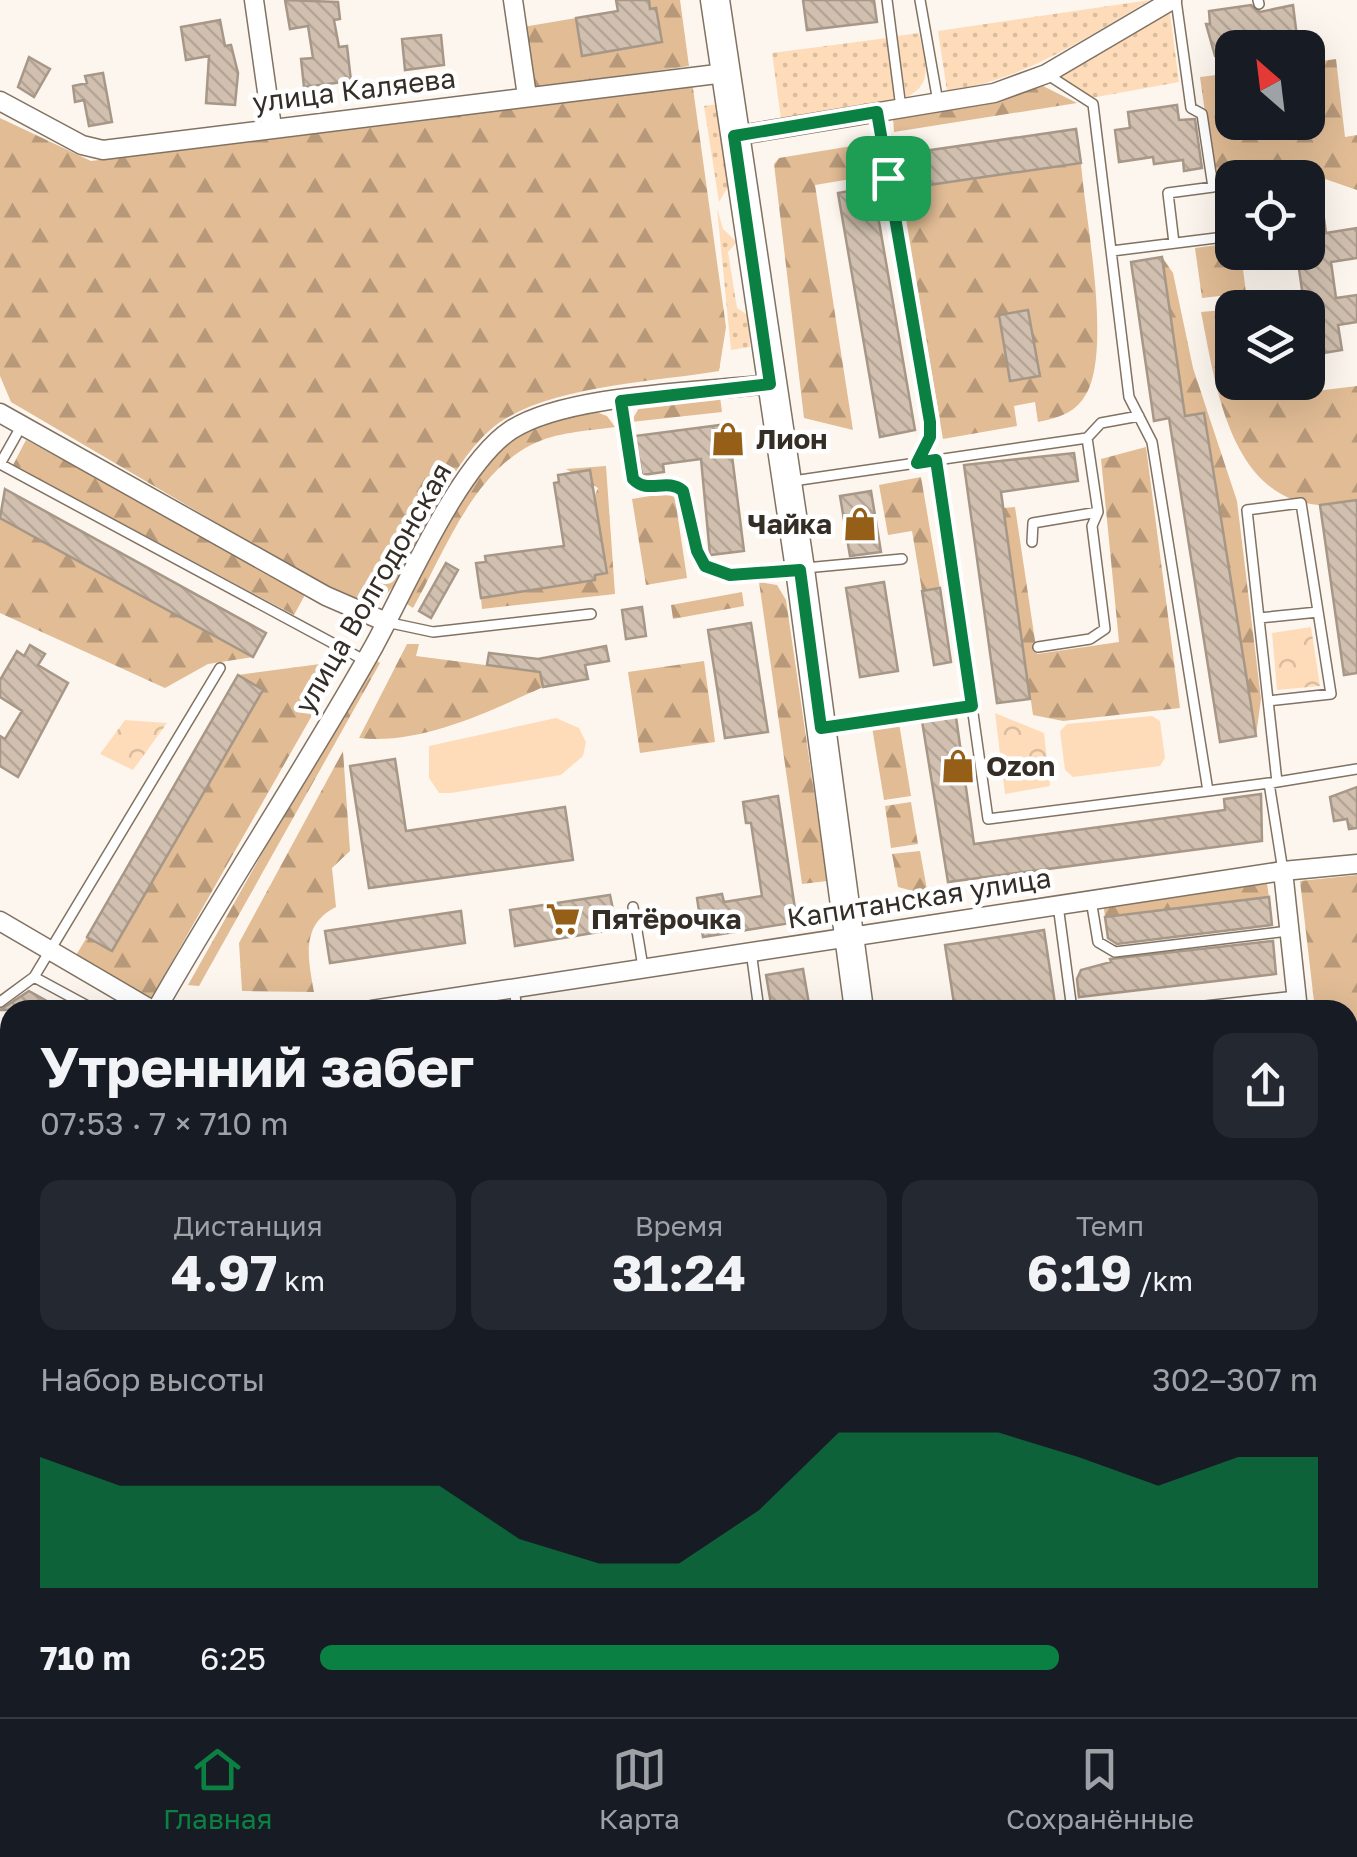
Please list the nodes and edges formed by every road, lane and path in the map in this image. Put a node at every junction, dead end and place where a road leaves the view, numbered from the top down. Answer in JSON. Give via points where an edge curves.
{"nodes":[{"id":1,"x":254,"y":0,"type":"edge"},
{"id":2,"x":513,"y":0,"type":"edge"},
{"id":3,"x":715,"y":0,"type":"edge"},
{"id":4,"x":887,"y":0,"type":"edge"},
{"id":5,"x":920,"y":0,"type":"edge"},
{"id":6,"x":1174,"y":0,"type":"edge"},
{"id":7,"x":725,"y":73,"type":"junction"},
{"id":8,"x":1046,"y":74,"type":"junction"},
{"id":9,"x":527,"y":96,"type":"junction"},
{"id":10,"x":0,"y":101,"type":"edge"},
{"id":11,"x":938,"y":102,"type":"junction"},
{"id":12,"x":901,"y":108,"type":"junction"},
{"id":13,"x":877,"y":112,"type":"junction"},
{"id":14,"x":272,"y":126,"type":"junction"},
{"id":15,"x":734,"y":136,"type":"junction"},
{"id":16,"x":1215,"y":238,"type":"edge"},
{"id":17,"x":1174,"y":243,"type":"junction"},
{"id":18,"x":1112,"y":250,"type":"junction"},
{"id":19,"x":770,"y":384,"type":"junction"},
{"id":20,"x":621,"y":401,"type":"junction"},
{"id":21,"x":0,"y":412,"type":"edge"},
{"id":22,"x":1139,"y":416,"type":"junction"},
{"id":23,"x":22,"y":425,"type":"junction"},
{"id":24,"x":1087,"y":438,"type":"junction"},
{"id":25,"x":936,"y":460,"type":"junction"},
{"id":26,"x":917,"y":463,"type":"junction"},
{"id":27,"x":0,"y":464,"type":"edge"},
{"id":28,"x":786,"y":482,"type":"junction"},
{"id":29,"x":1098,"y":512,"type":"junction"},
{"id":30,"x":1032,"y":542,"type":"dead end"},
{"id":31,"x":902,"y":559,"type":"dead end"},
{"id":32,"x":800,"y":570,"type":"junction"},
{"id":33,"x":1318,"y":612,"type":"junction"},
{"id":34,"x":591,"y":614,"type":"dead end"},
{"id":35,"x":1258,"y":618,"type":"junction"},
{"id":36,"x":386,"y":622,"type":"junction"},
{"id":37,"x":1038,"y":647,"type":"dead end"},
{"id":38,"x":364,"y":660,"type":"junction"},
{"id":39,"x":220,"y":668,"type":"dead end"},
{"id":40,"x":1268,"y":701,"type":"junction"},
{"id":41,"x":972,"y":706,"type":"junction"},
{"id":42,"x":821,"y":728,"type":"junction"},
{"id":43,"x":1357,"y":769,"type":"edge"},
{"id":44,"x":1273,"y":782,"type":"junction"},
{"id":45,"x":1208,"y":791,"type":"junction"},
{"id":46,"x":1357,"y":864,"type":"edge"},
{"id":47,"x":1284,"y":870,"type":"junction"},
{"id":48,"x":1091,"y":900,"type":"junction"},
{"id":49,"x":1058,"y":905,"type":"junction"},
{"id":50,"x":633,"y":907,"type":"dead end"},
{"id":51,"x":0,"y":921,"type":"edge"},
{"id":52,"x":1290,"y":930,"type":"junction"},
{"id":53,"x":850,"y":937,"type":"junction"},
{"id":54,"x":51,"y":950,"type":"junction"},
{"id":55,"x":751,"y":951,"type":"junction"},
{"id":56,"x":643,"y":968,"type":"junction"},
{"id":57,"x":34,"y":977,"type":"junction"},
{"id":58,"x":514,"y":988,"type":"junction"},
{"id":59,"x":3,"y":1000,"type":"edge"},
{"id":60,"x":77,"y":1000,"type":"edge"},
{"id":61,"x":137,"y":1000,"type":"edge"},
{"id":62,"x":160,"y":1000,"type":"edge"},
{"id":63,"x":451,"y":1000,"type":"edge"},
{"id":64,"x":516,"y":1000,"type":"edge"},
{"id":65,"x":758,"y":1000,"type":"edge"},
{"id":66,"x":857,"y":1000,"type":"edge"},
{"id":67,"x":1071,"y":1000,"type":"edge"},
{"id":68,"x":1298,"y":1000,"type":"edge"}],
"edges":[{"from":1,"to":14,"type":"street"},
{"from":2,"to":9,"type":"street"},
{"from":3,"to":7,"type":"main road"},
{"from":4,"to":12,"type":"lane"},
{"from":5,"to":11,"type":"lane"},
{"from":6,"to":8,"type":"street"},
{"from":6,"to":17,"type":"lane","via":[[1212,187],[1168,194]]},
{"from":7,"to":9,"type":"street","name":"улица Каляева"},
{"from":7,"to":15,"type":"main road"},
{"from":8,"to":11,"type":"street","via":[[994,93]]},
{"from":8,"to":18,"type":"lane","via":[[1092,104]]},
{"from":9,"to":14,"type":"street","name":"улица Каляева"},
{"from":10,"to":14,"type":"street","name":"улица Каляева","via":[[103,150]]},
{"from":11,"to":12,"type":"street"},
{"from":12,"to":13,"type":"street"},
{"from":13,"to":15,"type":"street"},
{"from":13,"to":26,"type":"lane","via":[[930,422]]},
{"from":15,"to":19,"type":"main road"},
{"from":16,"to":17,"type":"lane"},
{"from":17,"to":18,"type":"lane"},
{"from":18,"to":22,"type":"lane","via":[[1129,397]]},
{"from":19,"to":20,"type":"street","name":"улица Волгодонская"},
{"from":19,"to":28,"type":"main road"},
{"from":20,"to":32,"type":"lane","via":[[633,479],[683,491],[705,566],[730,575]]},
{"from":20,"to":36,"type":"street","name":"улица Волгодонская","via":[[546,414],[496,441]]},
{"from":21,"to":23,"type":"street"},
{"from":22,"to":24,"type":"lane","via":[[1101,423]]},
{"from":22,"to":45,"type":"lane","via":[[1152,442]]},
{"from":23,"to":27,"type":"lane"},
{"from":23,"to":36,"type":"street","via":[[326,596]]},
{"from":24,"to":25,"type":"lane"},
{"from":24,"to":29,"type":"lane"},
{"from":25,"to":26,"type":"lane"},
{"from":25,"to":41,"type":"lane"},
{"from":26,"to":28,"type":"lane"},
{"from":27,"to":38,"type":"lane"},
{"from":28,"to":32,"type":"main road"},
{"from":29,"to":30,"type":"lane","via":[[1037,521]]},
{"from":29,"to":37,"type":"lane","via":[[1092,526],[1105,630],[1090,639]]},
{"from":31,"to":32,"type":"lane"},
{"from":32,"to":42,"type":"main road"},
{"from":33,"to":35,"type":"lane"},
{"from":33,"to":35,"type":"lane","via":[[1302,503],[1247,510]]},
{"from":33,"to":40,"type":"lane","via":[[1331,694]]},
{"from":34,"to":36,"type":"lane","via":[[433,632]]},
{"from":35,"to":40,"type":"lane"},
{"from":36,"to":38,"type":"street","name":"улица Волгодонская"},
{"from":38,"to":62,"type":"street","name":"улица Волгодонская"},
{"from":39,"to":54,"type":"lane"},
{"from":40,"to":44,"type":"lane"},
{"from":41,"to":42,"type":"lane"},
{"from":41,"to":45,"type":"lane","via":[[988,820]]},
{"from":42,"to":53,"type":"main road"},
{"from":43,"to":44,"type":"lane"},
{"from":44,"to":45,"type":"lane"},
{"from":44,"to":47,"type":"lane"},
{"from":46,"to":47,"type":"street","name":"Капитанская улица"},
{"from":47,"to":48,"type":"street","name":"Капитанская улица"},
{"from":47,"to":52,"type":"street"},
{"from":48,"to":49,"type":"street","name":"Капитанская улица"},
{"from":48,"to":52,"type":"lane","via":[[1098,942],[1116,952]]},
{"from":49,"to":53,"type":"street","name":"Капитанская улица"},
{"from":49,"to":67,"type":"lane"},
{"from":50,"to":56,"type":"lane"},
{"from":51,"to":54,"type":"street"},
{"from":52,"to":68,"type":"street"},
{"from":53,"to":55,"type":"street","name":"Капитанская улица"},
{"from":53,"to":66,"type":"main road"},
{"from":54,"to":57,"type":"lane"},
{"from":54,"to":61,"type":"street"},
{"from":55,"to":56,"type":"street","name":"Капитанская улица"},
{"from":55,"to":65,"type":"lane"},
{"from":56,"to":58,"type":"street","name":"Капитанская улица"},
{"from":57,"to":59,"type":"lane"},
{"from":57,"to":60,"type":"lane"},
{"from":58,"to":63,"type":"street","name":"Капитанская улица"},
{"from":58,"to":64,"type":"lane"}]}
